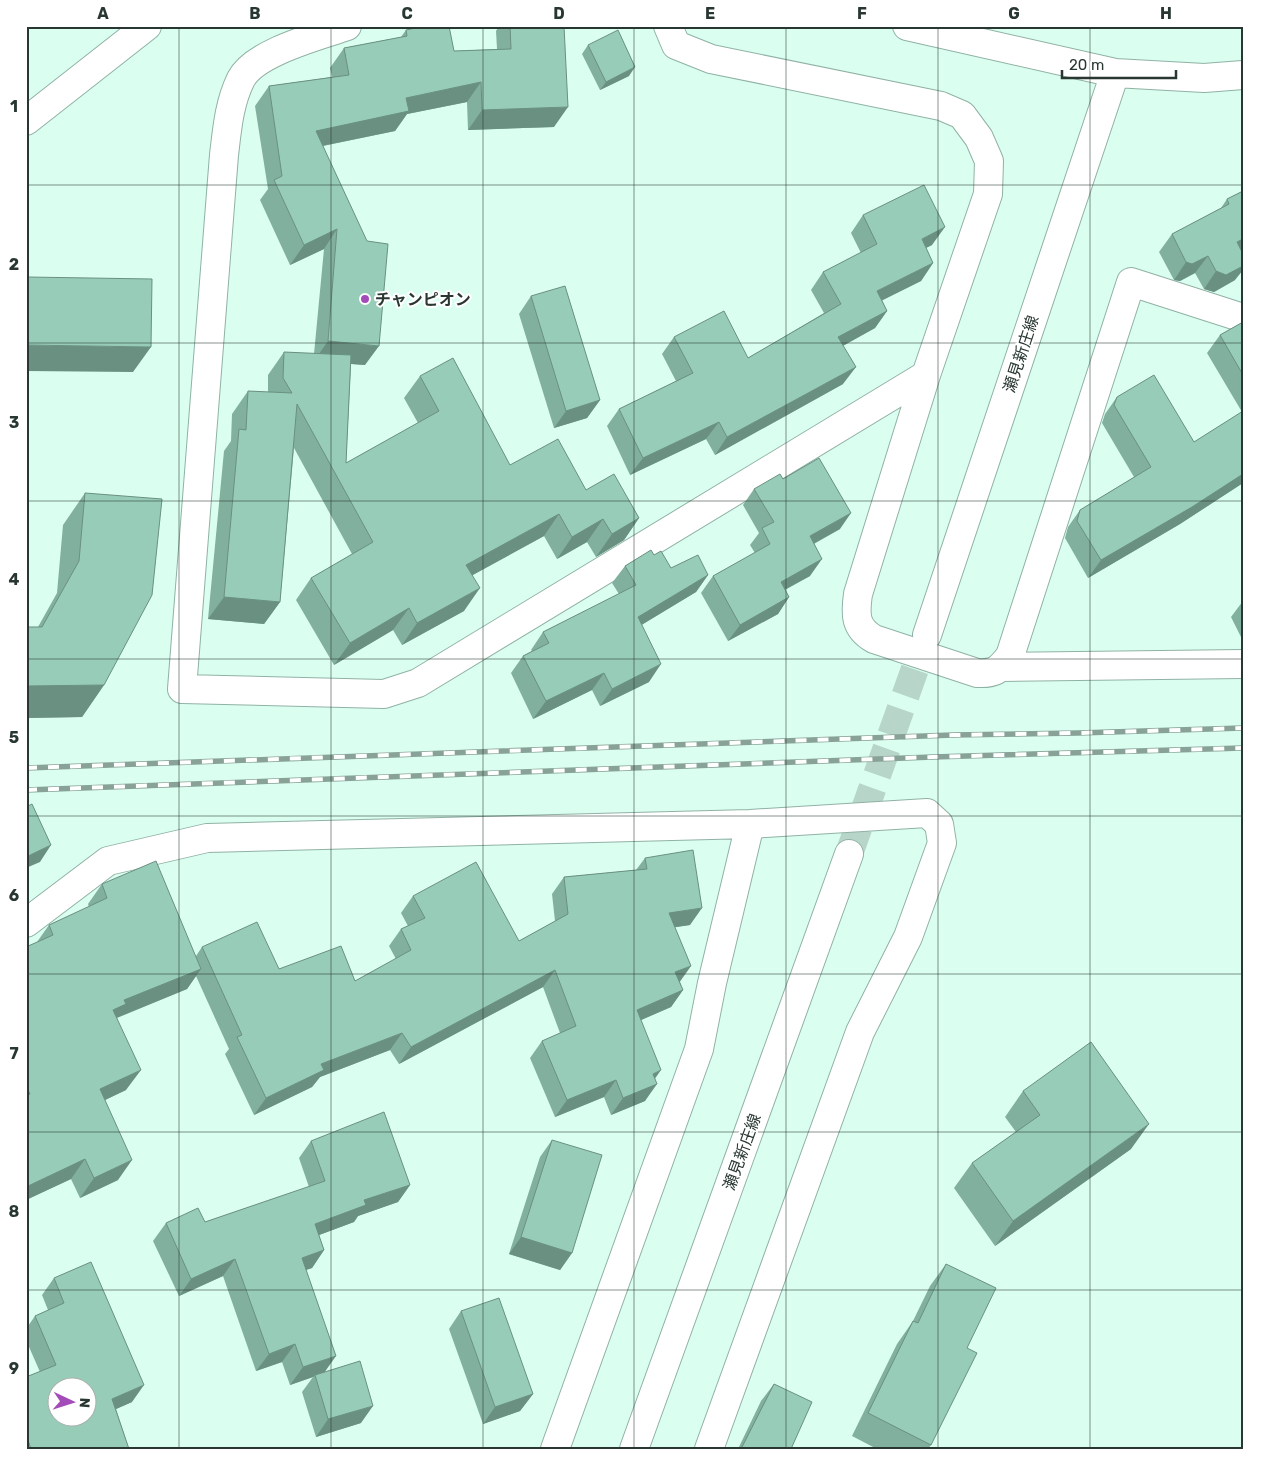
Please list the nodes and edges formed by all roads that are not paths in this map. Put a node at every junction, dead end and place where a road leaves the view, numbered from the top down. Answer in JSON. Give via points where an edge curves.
{"nodes":[{"id":1,"x":147,"y":26,"type":"edge"},
{"id":2,"x":347,"y":26,"type":"edge"},
{"id":3,"x":668,"y":26,"type":"edge"},
{"id":4,"x":907,"y":26,"type":"edge"},
{"id":5,"x":1115,"y":73,"type":"junction"},
{"id":6,"x":1243,"y":75,"type":"edge"},
{"id":7,"x":26,"y":121,"type":"edge"},
{"id":8,"x":1243,"y":318,"type":"edge"},
{"id":9,"x":926,"y":375,"type":"junction"},
{"id":10,"x":927,"y":635,"type":"tunnel mouth"},
{"id":11,"x":1243,"y":664,"type":"edge"},
{"id":12,"x":1002,"y":667,"type":"junction"},
{"id":13,"x":750,"y":824,"type":"junction"},
{"id":14,"x":849,"y":854,"type":"tunnel mouth"},
{"id":15,"x":26,"y":923,"type":"edge"},
{"id":16,"x":554,"y":1449,"type":"edge"},
{"id":17,"x":634,"y":1449,"type":"edge"},
{"id":18,"x":709,"y":1449,"type":"edge"}],
"edges":[{"from":1,"to":7,"type":"street"},
{"from":2,"to":9,"type":"street","via":[[265,56],[242,78],[230,112],[223,165],[182,689],[384,694],[418,683]]},
{"from":3,"to":9,"type":"street","via":[[676,45],[711,60],[941,106],[962,115],[979,138],[989,161],[988,194]]},
{"from":4,"to":5,"type":"street"},
{"from":5,"to":6,"type":"street","via":[[1204,78]]},
{"from":5,"to":10,"type":"street","name":"瀬見新庄線"},
{"from":8,"to":12,"type":"street","via":[[1131,282],[1010,656]]},
{"from":9,"to":12,"type":"street","via":[[858,594],[858,623],[863,632],[874,639],[976,673],[990,674]]},
{"from":11,"to":12,"type":"street"},
{"from":13,"to":15,"type":"street","via":[[207,838],[108,861]]},
{"from":13,"to":16,"type":"street","via":[[699,1050]]},
{"from":13,"to":18,"type":"street","via":[[927,813],[939,824],[942,842],[908,937],[860,1032]]},
{"from":14,"to":17,"type":"street","name":"瀬見新庄線"}]}
